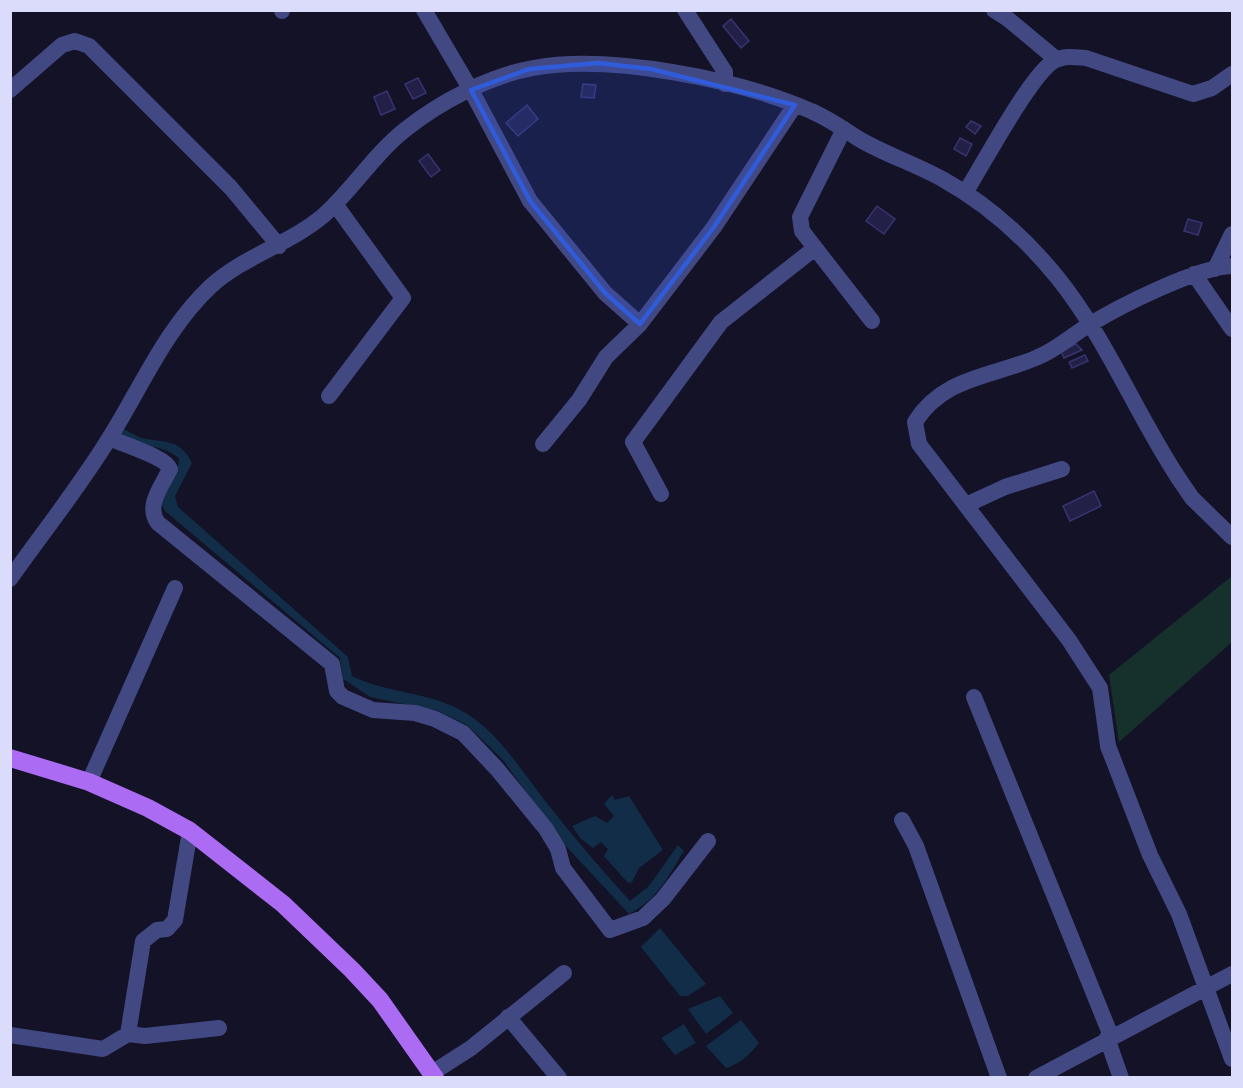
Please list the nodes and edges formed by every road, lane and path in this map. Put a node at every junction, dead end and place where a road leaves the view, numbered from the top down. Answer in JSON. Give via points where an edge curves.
{"nodes":[{"id":1,"x":424,"y":10,"type":"edge"},
{"id":2,"x":685,"y":10,"type":"edge"},
{"id":3,"x":994,"y":10,"type":"edge"},
{"id":4,"x":1056,"y":59,"type":"junction"},
{"id":5,"x":1233,"y":74,"type":"edge"},
{"id":6,"x":725,"y":84,"type":"junction"},
{"id":7,"x":10,"y":90,"type":"edge"},
{"id":8,"x":471,"y":90,"type":"junction"},
{"id":9,"x":795,"y":105,"type":"junction"},
{"id":10,"x":844,"y":129,"type":"junction"},
{"id":11,"x":965,"y":193,"type":"junction"},
{"id":12,"x":335,"y":204,"type":"junction"},
{"id":13,"x":1233,"y":234,"type":"edge"},
{"id":14,"x":279,"y":246,"type":"junction"},
{"id":15,"x":815,"y":248,"type":"junction"},
{"id":16,"x":1233,"y":266,"type":"edge"},
{"id":17,"x":1215,"y":269,"type":"junction"},
{"id":18,"x":1194,"y":274,"type":"junction"},
{"id":19,"x":872,"y":321,"type":"dead end"},
{"id":20,"x":640,"y":324,"type":"junction"},
{"id":21,"x":1091,"y":324,"type":"junction"},
{"id":22,"x":1233,"y":328,"type":"edge"},
{"id":23,"x":329,"y":396,"type":"dead end"},
{"id":24,"x":110,"y":438,"type":"junction"},
{"id":25,"x":543,"y":444,"type":"dead end"},
{"id":26,"x":1062,"y":469,"type":"dead end"},
{"id":27,"x":661,"y":494,"type":"dead end"},
{"id":28,"x":966,"y":505,"type":"junction"},
{"id":29,"x":1233,"y":537,"type":"edge"},
{"id":30,"x":10,"y":579,"type":"edge"},
{"id":31,"x":176,"y":588,"type":"dead end"},
{"id":32,"x":975,"y":697,"type":"dead end"},
{"id":33,"x":10,"y":759,"type":"edge"},
{"id":34,"x":89,"y":782,"type":"junction"},
{"id":35,"x":902,"y":820,"type":"dead end"},
{"id":36,"x":190,"y":831,"type":"junction"},
{"id":37,"x":708,"y":841,"type":"dead end"},
{"id":38,"x":564,"y":973,"type":"dead end"},
{"id":39,"x":1233,"y":974,"type":"edge"},
{"id":40,"x":1207,"y":986,"type":"junction"},
{"id":41,"x":508,"y":1017,"type":"junction"},
{"id":42,"x":219,"y":1028,"type":"dead end"},
{"id":43,"x":128,"y":1034,"type":"junction"},
{"id":44,"x":10,"y":1035,"type":"edge"},
{"id":45,"x":1109,"y":1037,"type":"junction"},
{"id":46,"x":1233,"y":1059,"type":"edge"},
{"id":47,"x":434,"y":1075,"type":"edge"},
{"id":48,"x":559,"y":1077,"type":"edge"},
{"id":49,"x":999,"y":1077,"type":"edge"},
{"id":50,"x":1036,"y":1077,"type":"edge"},
{"id":51,"x":1121,"y":1077,"type":"edge"}],
"edges":[{"from":1,"to":8,"type":"street"},
{"from":2,"to":6,"type":"street","via":[[725,72]]},
{"from":3,"to":4,"type":"street"},
{"from":4,"to":5,"type":"street","via":[[1086,58],[1192,94],[1212,88]]},
{"from":4,"to":11,"type":"street","via":[[1037,78]]},
{"from":6,"to":8,"type":"street","via":[[598,63],[529,69]]},
{"from":6,"to":9,"type":"street"},
{"from":7,"to":14,"type":"street","via":[[62,45],[75,41],[89,46],[231,188]]},
{"from":8,"to":12,"type":"street","via":[[404,130]]},
{"from":8,"to":20,"type":"street","via":[[530,201],[605,293]]},
{"from":9,"to":10,"type":"street"},
{"from":9,"to":20,"type":"street","via":[[714,227]]},
{"from":10,"to":11,"type":"street"},
{"from":10,"to":15,"type":"street","via":[[800,218],[802,231]]},
{"from":11,"to":21,"type":"street","via":[[1005,222],[1056,275]]},
{"from":12,"to":14,"type":"street"},
{"from":12,"to":23,"type":"street","via":[[403,298]]},
{"from":13,"to":17,"type":"street"},
{"from":14,"to":24,"type":"street","via":[[212,286],[173,329]]},
{"from":15,"to":19,"type":"street"},
{"from":15,"to":27,"type":"street","via":[[721,322],[633,442]]},
{"from":16,"to":17,"type":"street"},
{"from":17,"to":18,"type":"street"},
{"from":18,"to":21,"type":"street"},
{"from":18,"to":22,"type":"street"},
{"from":20,"to":25,"type":"street","via":[[606,357],[579,400]]},
{"from":21,"to":28,"type":"street","via":[[1039,357],[964,381],[926,404],[915,422],[919,444]]},
{"from":21,"to":29,"type":"street","via":[[1164,456],[1192,498]]},
{"from":24,"to":30,"type":"street"},
{"from":24,"to":37,"type":"street","via":[[160,457],[168,464],[170,469],[152,507],[152,516],[332,663],[337,691],[343,697],[373,710],[415,713],[463,733],[546,830],[558,849],[563,868],[610,930],[643,918],[663,899]]},
{"from":26,"to":28,"type":"street","via":[[1005,487]]},
{"from":28,"to":40,"type":"street","via":[[1070,640],[1100,688],[1108,746]]},
{"from":31,"to":34,"type":"street"},
{"from":32,"to":45,"type":"street"},
{"from":33,"to":34,"type":"main road"},
{"from":34,"to":36,"type":"main road"},
{"from":35,"to":49,"type":"street","via":[[916,846]]},
{"from":36,"to":43,"type":"street","via":[[175,920],[167,929],[150,934],[143,941]]},
{"from":36,"to":47,"type":"main road","via":[[283,904],[352,970],[380,1000]]},
{"from":38,"to":41,"type":"street"},
{"from":39,"to":40,"type":"street"},
{"from":40,"to":45,"type":"street"},
{"from":40,"to":46,"type":"street"},
{"from":41,"to":47,"type":"street"},
{"from":41,"to":48,"type":"street"},
{"from":42,"to":43,"type":"street","via":[[145,1036]]},
{"from":43,"to":44,"type":"street","via":[[103,1048]]},
{"from":45,"to":50,"type":"street"},
{"from":45,"to":51,"type":"street"}]}
